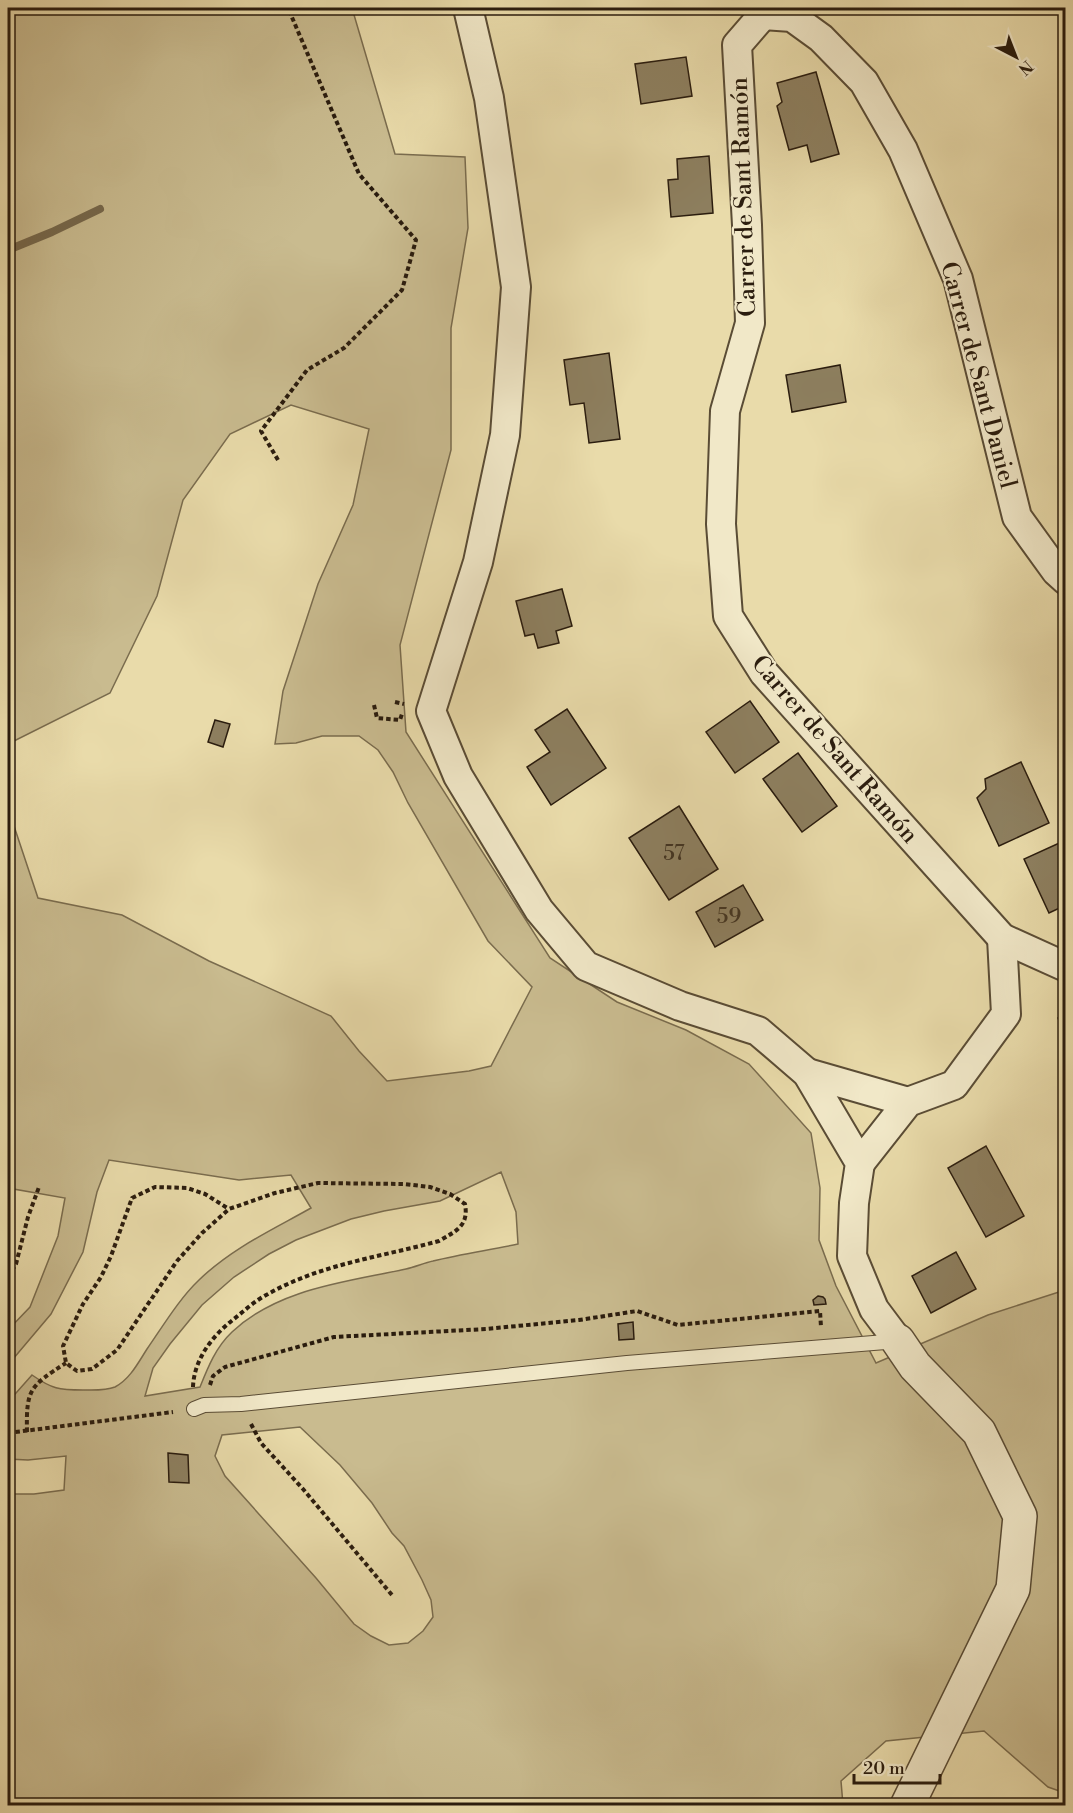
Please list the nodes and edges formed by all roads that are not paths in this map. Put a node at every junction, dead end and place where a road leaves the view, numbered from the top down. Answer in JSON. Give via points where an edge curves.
{"nodes":[{"id":1,"x":468,"y":8,"type":"edge"},
{"id":2,"x":763,"y":11,"type":"edge"},
{"id":3,"x":1065,"y":580,"type":"edge"},
{"id":4,"x":1002,"y":938,"type":"junction"},
{"id":5,"x":1065,"y":967,"type":"edge"},
{"id":6,"x":807,"y":1073,"type":"junction"},
{"id":7,"x":908,"y":1102,"type":"junction"},
{"id":8,"x":860,"y":1163,"type":"junction"},
{"id":9,"x":898,"y":1341,"type":"junction"},
{"id":10,"x":199,"y":1407,"type":"road end"},
{"id":11,"x":907,"y":1806,"type":"edge"}],
"edges":[{"from":1,"to":6,"type":"street","via":[[489,98],[516,287],[505,435],[478,562],[431,711],[458,776],[539,910],[586,966],[680,1006],[758,1031]]},
{"from":2,"to":3,"type":"street","name":"Carrer de Sant Daniel","via":[[792,17],[821,38],[864,82],[903,150],[957,279],[1017,518]]},
{"from":2,"to":4,"type":"street","name":"Carrer de Sant Ramón","via":[[737,45],[750,323],[725,411],[720,524],[729,616],[764,673]]},
{"from":4,"to":5,"type":"street"},
{"from":4,"to":7,"type":"street","via":[[1006,1014],[954,1085]]},
{"from":6,"to":7,"type":"street"},
{"from":6,"to":8,"type":"street"},
{"from":7,"to":8,"type":"street"},
{"from":8,"to":9,"type":"street","via":[[852,1256],[874,1309]]},
{"from":9,"to":10,"type":"lane","via":[[627,1363]]},
{"from":9,"to":11,"type":"street","via":[[915,1365],[979,1432],[1020,1516],[1013,1589]]}]}
